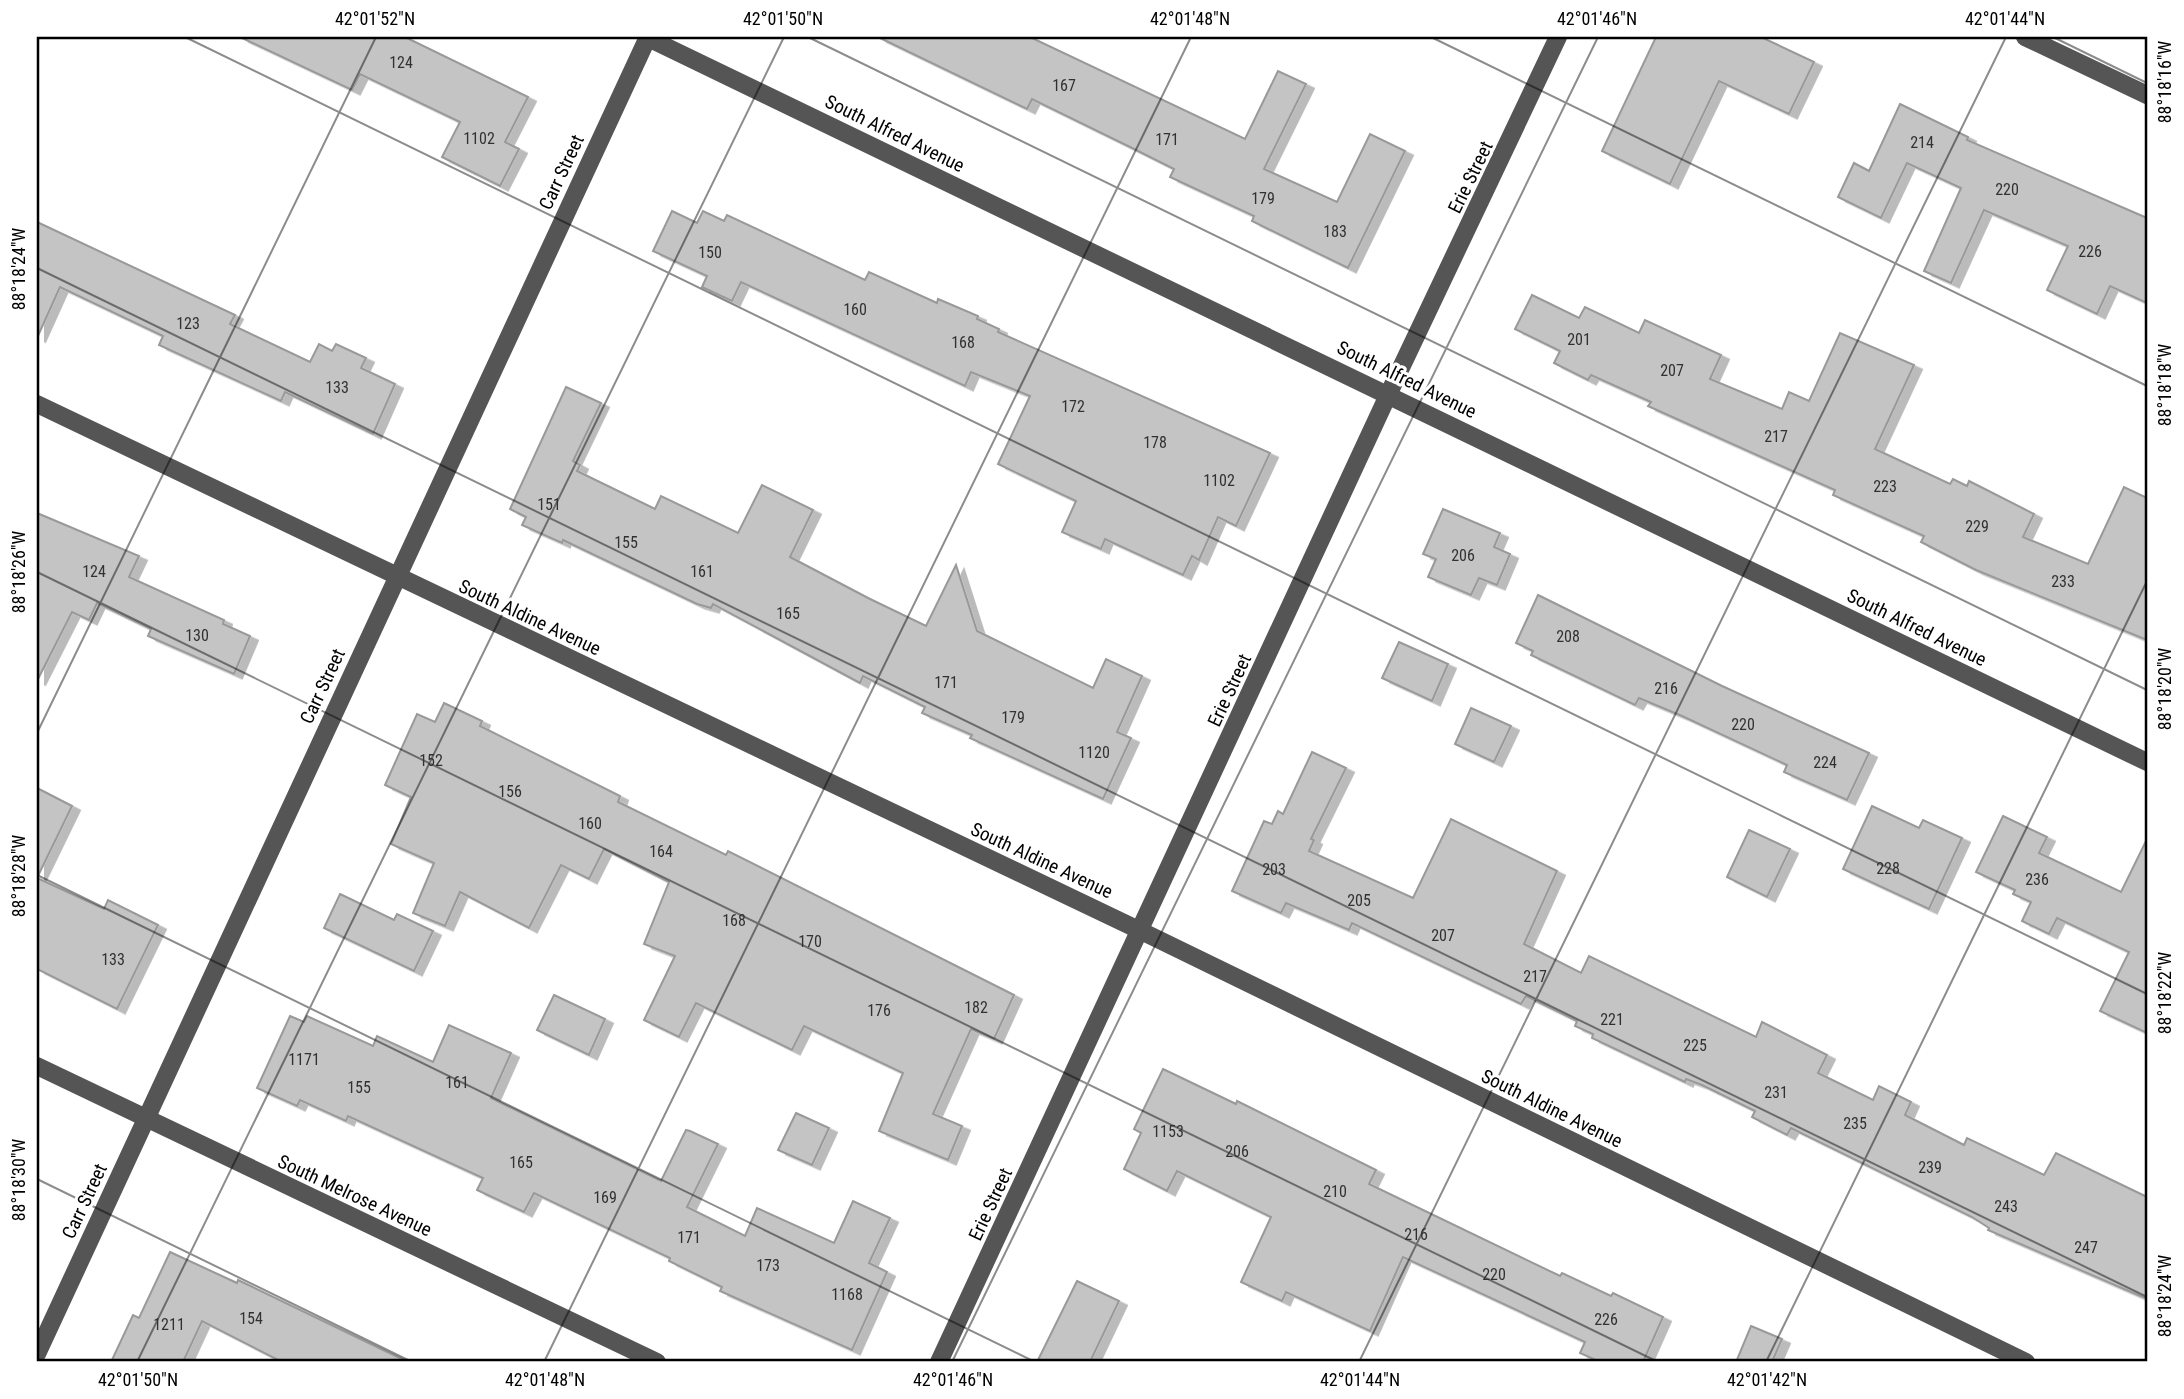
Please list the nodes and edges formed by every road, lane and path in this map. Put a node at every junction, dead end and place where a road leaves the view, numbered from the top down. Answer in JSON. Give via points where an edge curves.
{"nodes":[{"id":1,"x":647,"y":37,"type":"edge"},
{"id":2,"x":1558,"y":37,"type":"edge"},
{"id":3,"x":2025,"y":37,"type":"edge"},
{"id":4,"x":2147,"y":95,"type":"edge"},
{"id":5,"x":1389,"y":393,"type":"junction"},
{"id":6,"x":37,"y":404,"type":"edge"},
{"id":7,"x":397,"y":576,"type":"junction"},
{"id":8,"x":2147,"y":762,"type":"edge"},
{"id":9,"x":1141,"y":931,"type":"junction"},
{"id":10,"x":37,"y":1066,"type":"edge"},
{"id":11,"x":145,"y":1118,"type":"junction"},
{"id":12,"x":37,"y":1354,"type":"edge"},
{"id":13,"x":656,"y":1362,"type":"edge"},
{"id":14,"x":939,"y":1362,"type":"edge"},
{"id":15,"x":2026,"y":1362,"type":"edge"}],
"edges":[{"from":1,"to":5,"type":"street","name":"South Alfred Avenue"},
{"from":1,"to":7,"type":"street","name":"Carr Street"},
{"from":2,"to":5,"type":"street","name":"Erie Street"},
{"from":3,"to":4,"type":"street"},
{"from":5,"to":8,"type":"street","name":"South Alfred Avenue"},
{"from":5,"to":9,"type":"street","name":"Erie Street"},
{"from":6,"to":7,"type":"street","name":"South Aldine Avenue"},
{"from":7,"to":9,"type":"street","name":"South Aldine Avenue"},
{"from":7,"to":11,"type":"street","name":"Carr Street"},
{"from":9,"to":14,"type":"street","name":"Erie Street"},
{"from":9,"to":15,"type":"street","name":"South Aldine Avenue"},
{"from":10,"to":11,"type":"street","name":"South Melrose Avenue"},
{"from":11,"to":12,"type":"street","name":"Carr Street"},
{"from":11,"to":13,"type":"street","name":"South Melrose Avenue"}]}
